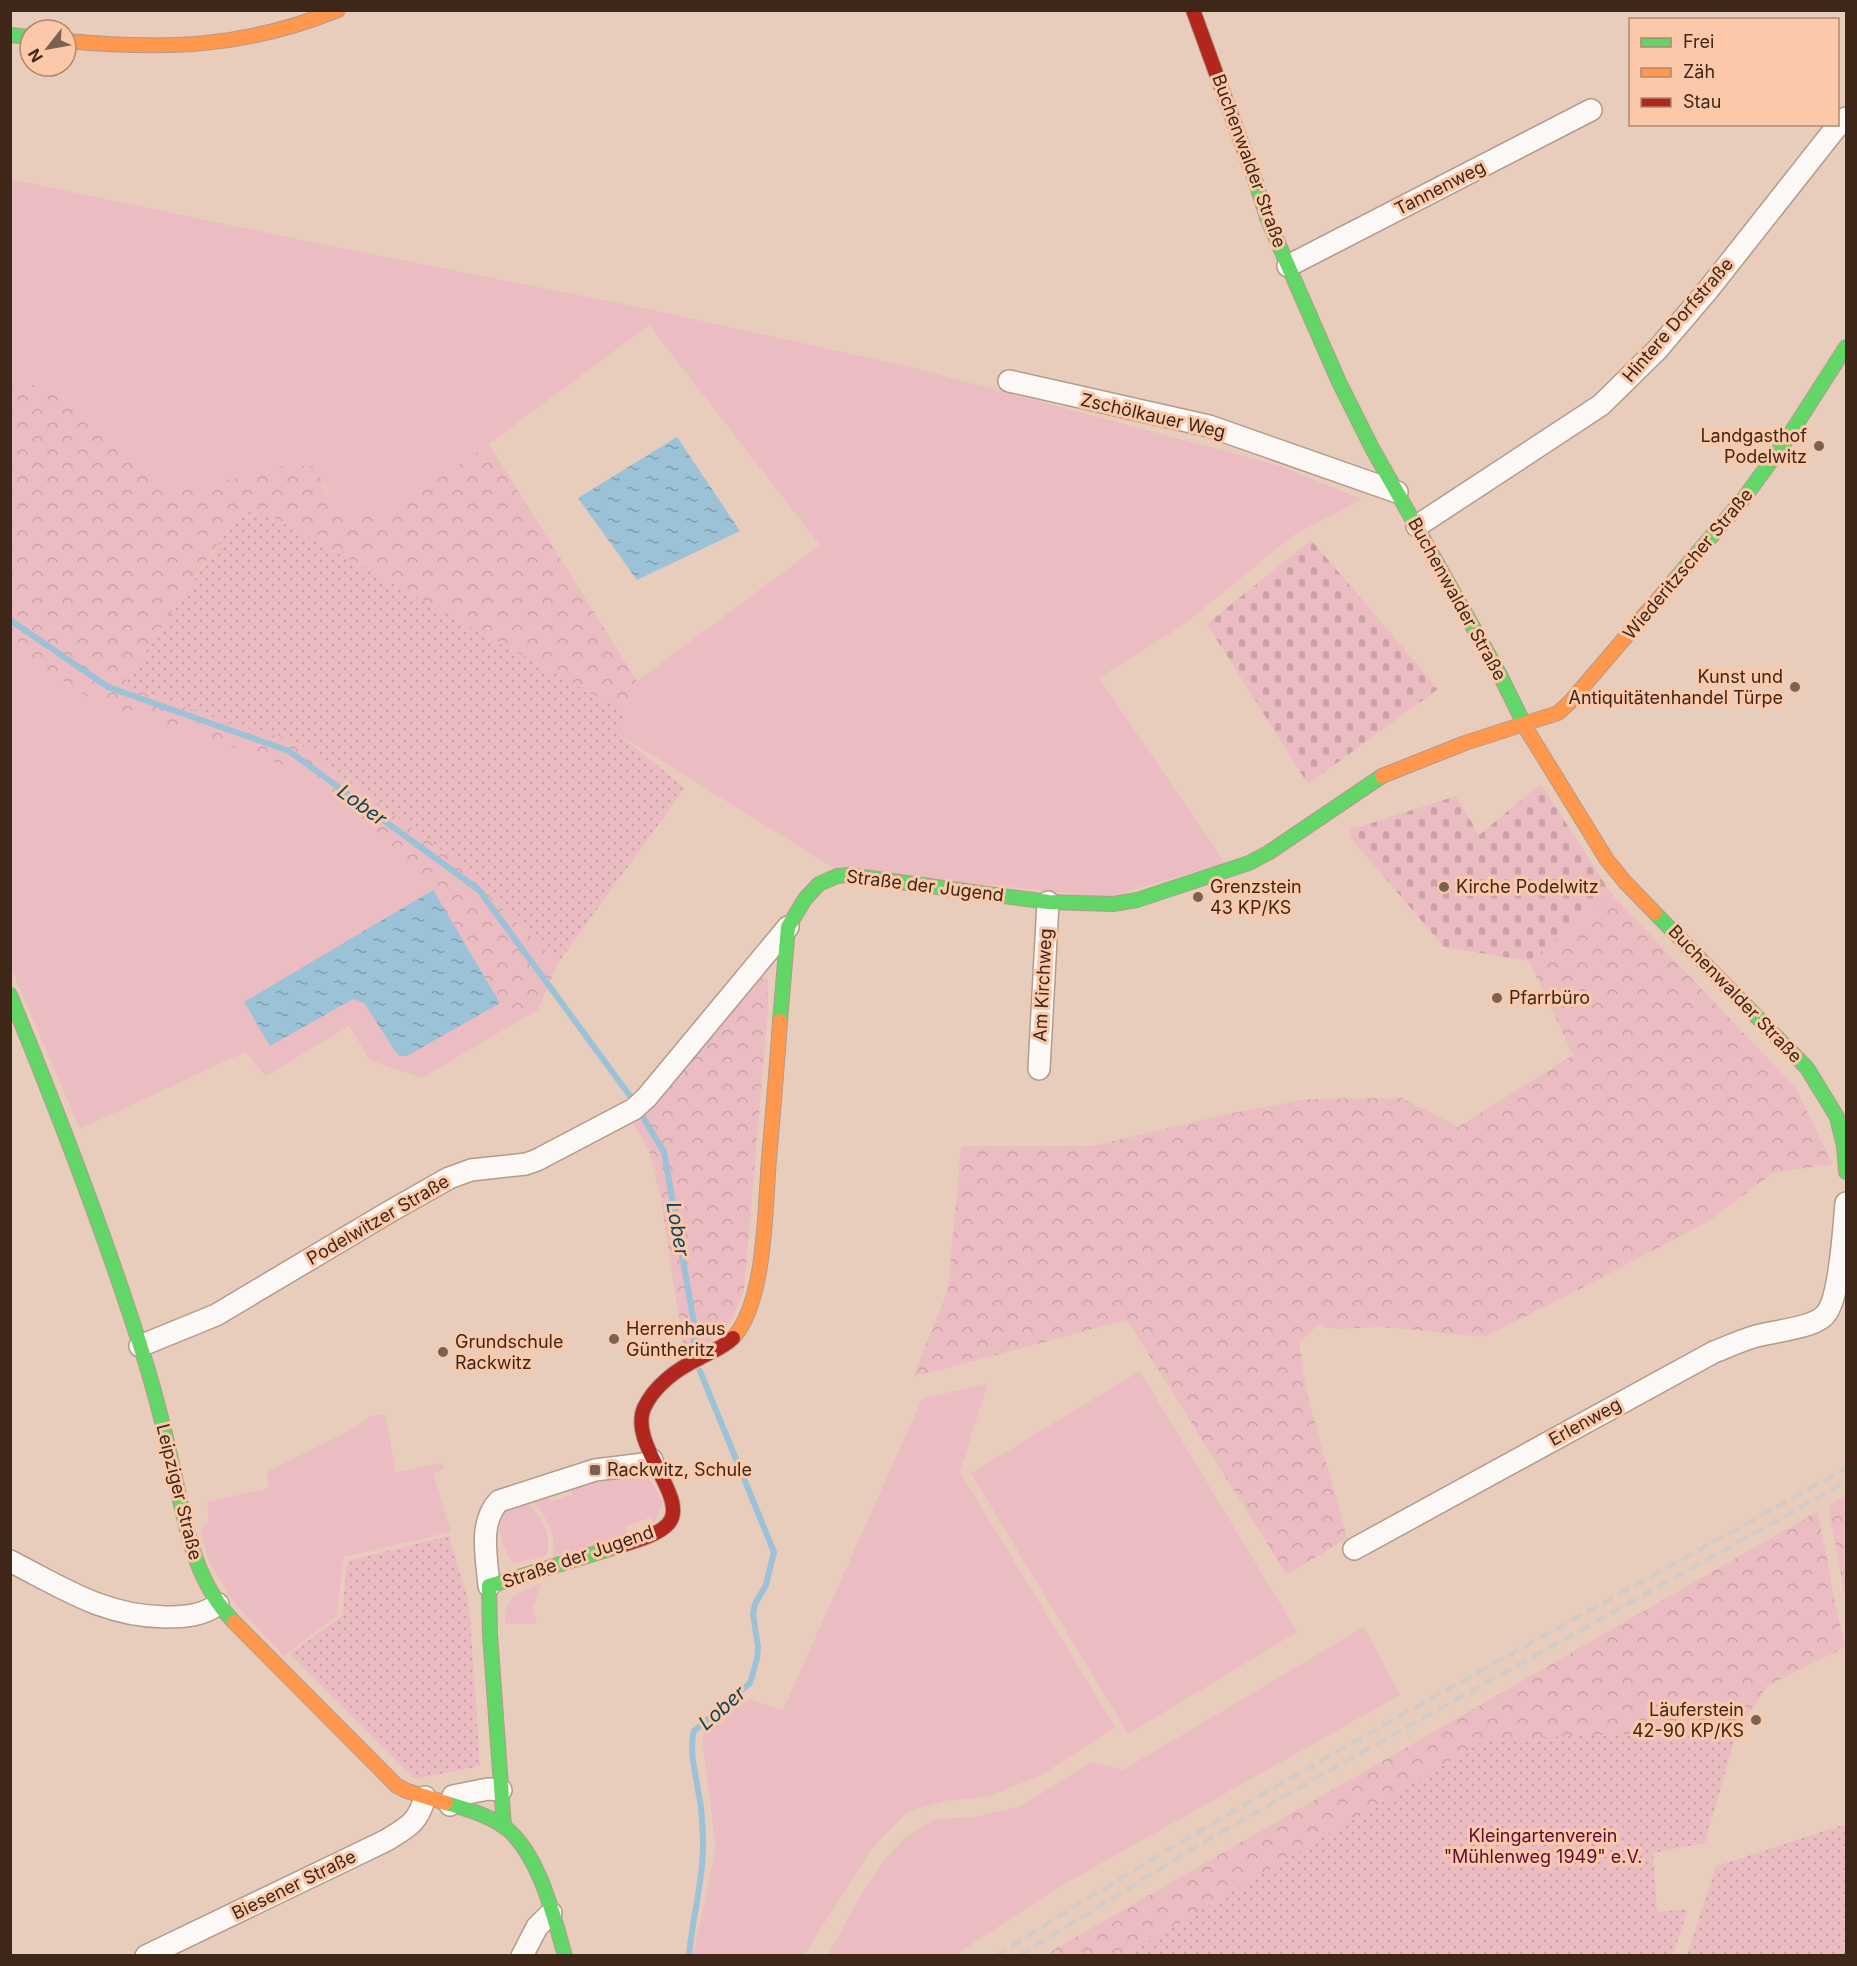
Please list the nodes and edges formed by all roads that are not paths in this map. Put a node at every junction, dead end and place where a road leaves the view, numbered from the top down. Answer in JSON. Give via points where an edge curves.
{"nodes":[{"id":1,"x":338,"y":10,"type":"edge"},
{"id":2,"x":1192,"y":10,"type":"edge"},
{"id":3,"x":78,"y":42,"type":"edge"},
{"id":4,"x":1592,"y":110,"type":"dead end"},
{"id":5,"x":1846,"y":118,"type":"edge"},
{"id":6,"x":1288,"y":266,"type":"junction"},
{"id":7,"x":1846,"y":347,"type":"edge"},
{"id":8,"x":1009,"y":381,"type":"dead end"},
{"id":9,"x":1397,"y":492,"type":"junction"},
{"id":10,"x":1417,"y":526,"type":"junction"},
{"id":11,"x":1525,"y":723,"type":"junction"},
{"id":12,"x":1048,"y":902,"type":"junction"},
{"id":13,"x":788,"y":927,"type":"junction"},
{"id":14,"x":10,"y":994,"type":"edge"},
{"id":15,"x":1039,"y":1069,"type":"dead end"},
{"id":16,"x":1842,"y":1118,"type":"edge"},
{"id":17,"x":1846,"y":1172,"type":"edge"},
{"id":18,"x":1846,"y":1203,"type":"edge"},
{"id":19,"x":140,"y":1346,"type":"junction"},
{"id":20,"x":652,"y":1460,"type":"junction"},
{"id":21,"x":1354,"y":1550,"type":"dead end"},
{"id":22,"x":10,"y":1561,"type":"edge"},
{"id":23,"x":489,"y":1586,"type":"junction"},
{"id":24,"x":218,"y":1605,"type":"junction"},
{"id":25,"x":501,"y":1790,"type":"junction"},
{"id":26,"x":425,"y":1797,"type":"junction"},
{"id":27,"x":450,"y":1804,"type":"junction"},
{"id":28,"x":504,"y":1827,"type":"junction"},
{"id":29,"x":551,"y":1913,"type":"junction"},
{"id":30,"x":146,"y":1956,"type":"edge"},
{"id":31,"x":522,"y":1956,"type":"edge"},
{"id":32,"x":565,"y":1956,"type":"edge"}],
"edges":[{"from":1,"to":3,"type":"street","via":[[288,28],[214,44],[171,47]]},
{"from":2,"to":6,"type":"street","name":"Buchenwalder Straße"},
{"from":4,"to":6,"type":"street","name":"Tannenweg"},
{"from":5,"to":10,"type":"street","name":"Hintere Dorfstraße","via":[[1657,350],[1601,405]]},
{"from":6,"to":9,"type":"street","name":"Buchenwalder Straße","via":[[1339,382]]},
{"from":7,"to":11,"type":"street","name":"Wiederitzscher Straße","via":[[1744,498],[1647,614],[1558,713]]},
{"from":8,"to":9,"type":"street","name":"Zschölkauer Weg","via":[[1209,426]]},
{"from":9,"to":10,"type":"street","name":"Buchenwalder Straße"},
{"from":10,"to":11,"type":"street","name":"Buchenwalder Straße"},
{"from":11,"to":12,"type":"street","name":"Straße der Jugend","via":[[1389,772],[1249,863],[1137,900],[1113,904]]},
{"from":11,"to":16,"type":"street","name":"Buchenwalder Straße","via":[[1532,741],[1607,860],[1807,1068]]},
{"from":12,"to":13,"type":"street","name":"Straße der Jugend","via":[[837,874],[815,887]]},
{"from":12,"to":15,"type":"street","name":"Am Kirchweg"},
{"from":13,"to":19,"type":"street","name":"Podelwitzer Straße","via":[[634,1109],[537,1160],[471,1170],[439,1183],[216,1315]]},
{"from":13,"to":20,"type":"street","name":"Straße der Jugend","via":[[762,1248],[754,1295],[735,1336],[672,1375],[647,1402],[640,1418],[641,1433]]},
{"from":14,"to":19,"type":"street","name":"Leipziger Straße","via":[[62,1124]]},
{"from":16,"to":17,"type":"street","name":"Buchenwalder Straße"},
{"from":18,"to":21,"type":"street","name":"Erlenweg","via":[[1837,1282],[1825,1315],[1815,1322],[1752,1337],[1714,1352]]},
{"from":19,"to":24,"type":"street","name":"Leipziger Straße","via":[[193,1556]]},
{"from":20,"to":23,"type":"street","name":"Straße der Jugend","via":[[595,1470],[499,1501],[485,1524]]},
{"from":20,"to":23,"type":"street","name":"Straße der Jugend","via":[[673,1510],[669,1524],[597,1554]]},
{"from":22,"to":24,"type":"street","via":[[93,1604],[131,1615],[182,1617]]},
{"from":23,"to":25,"type":"street","name":"Straße der Jugend"},
{"from":24,"to":26,"type":"street","name":"Leipziger Straße","via":[[387,1777],[397,1786]]},
{"from":25,"to":27,"type":"street","via":[[453,1796]]},
{"from":25,"to":28,"type":"street","name":"Straße der Jugend"},
{"from":26,"to":27,"type":"street","name":"Leipziger Straße"},
{"from":26,"to":30,"type":"street","name":"Biesener Straße","via":[[418,1817],[385,1841]]},
{"from":27,"to":28,"type":"street","name":"Leipziger Straße"},
{"from":28,"to":29,"type":"street","name":"Leipziger Straße","via":[[525,1852]]},
{"from":29,"to":31,"type":"street","via":[[537,1928]]},
{"from":29,"to":32,"type":"street","name":"Leipziger Straße"}]}
